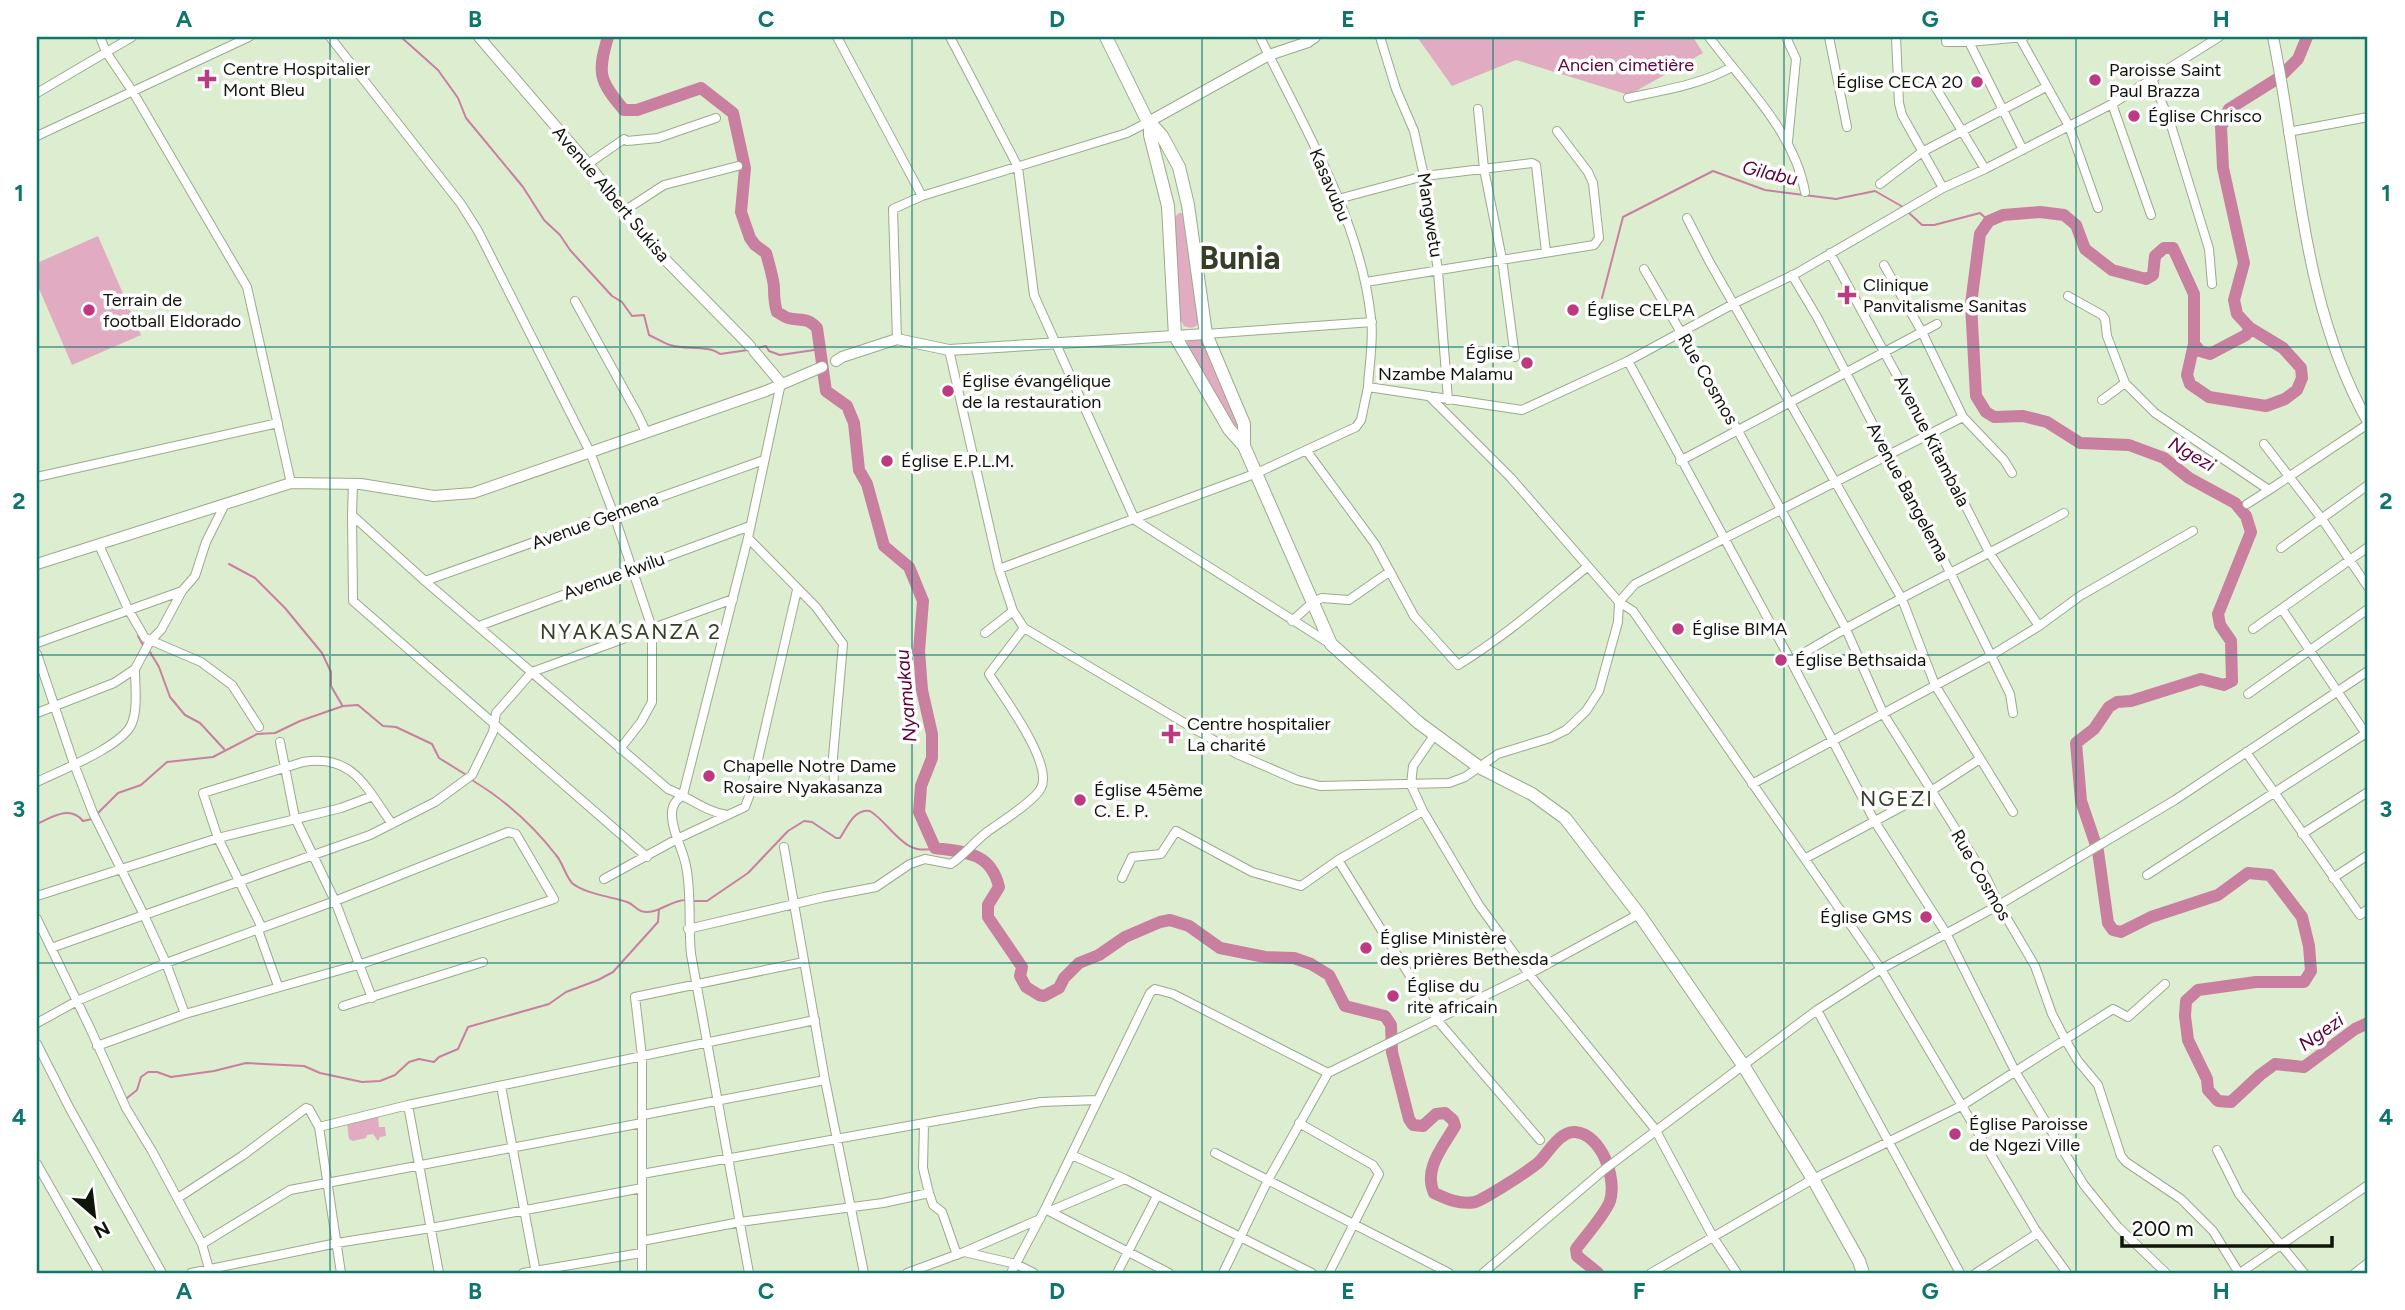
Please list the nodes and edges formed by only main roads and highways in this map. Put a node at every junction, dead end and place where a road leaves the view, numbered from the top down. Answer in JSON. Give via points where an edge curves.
{"nodes":[{"id":1,"x":1106,"y":37,"type":"edge"},
{"id":2,"x":1150,"y":121,"type":"junction"},
{"id":3,"x":1188,"y":205,"type":"junction"},
{"id":4,"x":1168,"y":206,"type":"junction"},
{"id":5,"x":1244,"y":446,"type":"junction"},
{"id":6,"x":1863,"y":1273,"type":"edge"}],
"edges":[{"from":1,"to":2,"type":"main road"},
{"from":2,"to":3,"type":"main road","via":[[1179,167]]},
{"from":2,"to":4,"type":"main road"},
{"from":3,"to":4,"type":"main road"},
{"from":3,"to":5,"type":"main road","via":[[1206,334],[1244,424]]},
{"from":4,"to":5,"type":"main road","via":[[1175,335],[1229,429]]},
{"from":5,"to":6,"type":"main road","via":[[1331,644],[1479,767],[1532,794],[1565,818],[1639,914],[1743,1065],[1813,1179]]}]}
